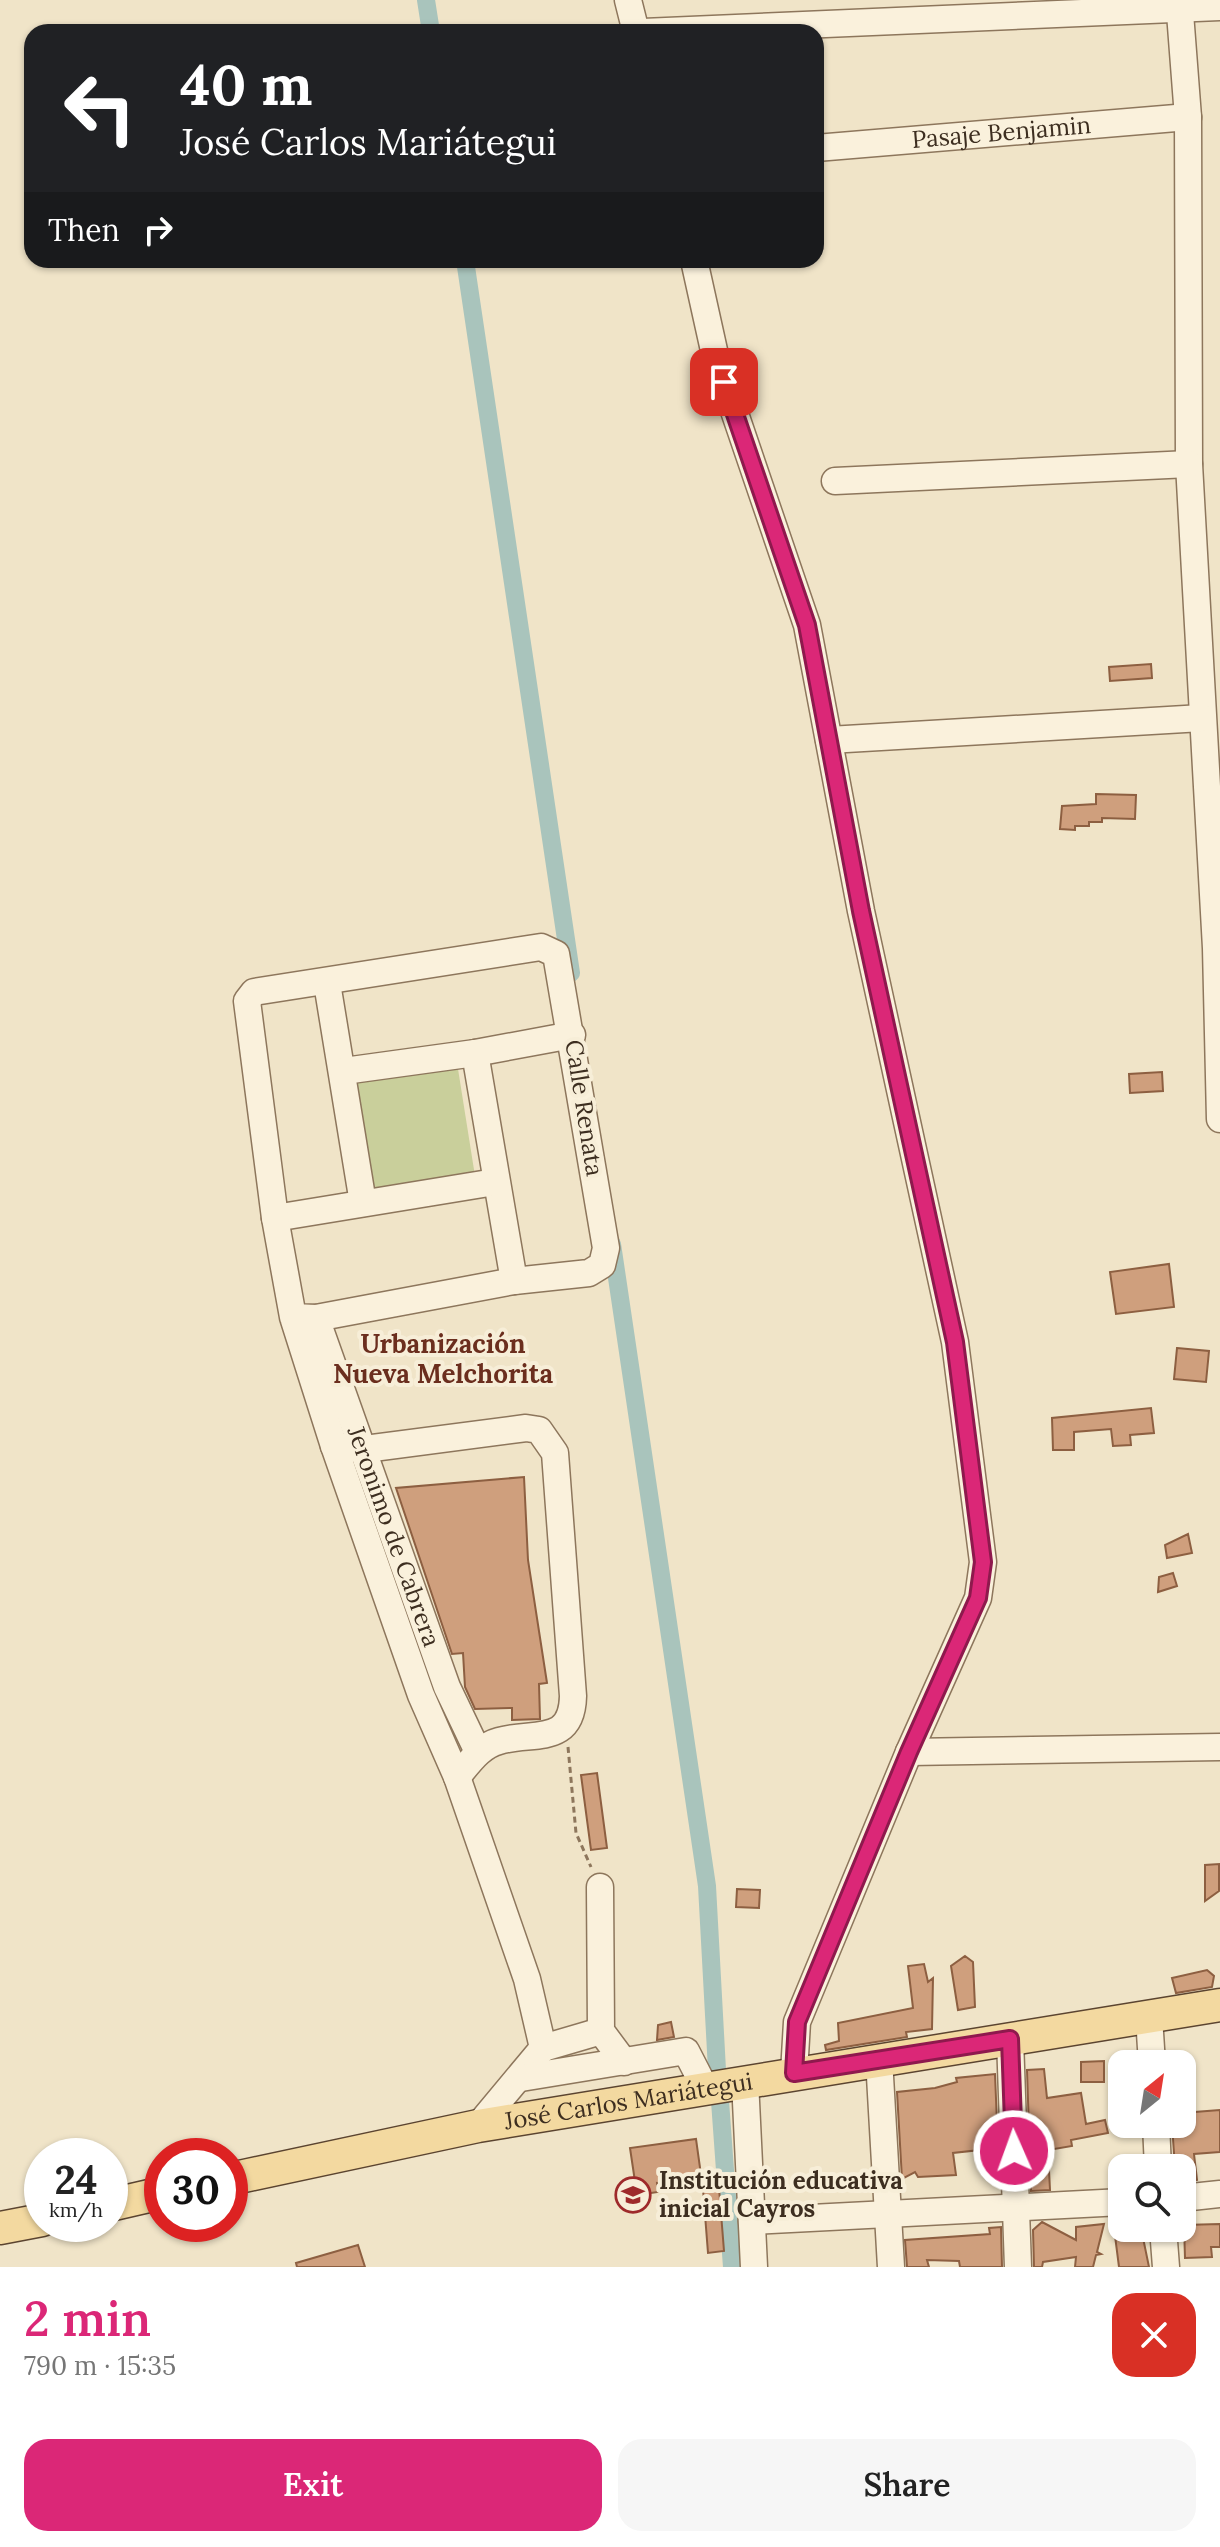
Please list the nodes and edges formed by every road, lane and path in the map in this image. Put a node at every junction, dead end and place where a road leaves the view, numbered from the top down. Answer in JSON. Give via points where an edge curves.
{"nodes":[{"id":1,"x":628,"y":0,"type":"edge"},
{"id":2,"x":1179,"y":4,"type":"edge"},
{"id":3,"x":1220,"y":7,"type":"edge"},
{"id":4,"x":634,"y":24,"type":"edge"},
{"id":5,"x":796,"y":24,"type":"edge"},
{"id":6,"x":1188,"y":117,"type":"junction"},
{"id":7,"x":824,"y":147,"type":"edge"},
{"id":8,"x":696,"y":268,"type":"edge"},
{"id":9,"x":1189,"y":464,"type":"junction"},
{"id":10,"x":835,"y":481,"type":"dead end"},
{"id":11,"x":1202,"y":718,"type":"junction"},
{"id":12,"x":829,"y":740,"type":"junction"},
{"id":13,"x":1218,"y":947,"type":"edge"},
{"id":14,"x":327,"y":983,"type":"junction"},
{"id":15,"x":572,"y":1035,"type":"junction"},
{"id":16,"x":475,"y":1053,"type":"junction"},
{"id":17,"x":344,"y":1071,"type":"junction"},
{"id":18,"x":1220,"y":1119,"type":"edge"},
{"id":19,"x":495,"y":1182,"type":"junction"},
{"id":20,"x":363,"y":1203,"type":"junction"},
{"id":21,"x":275,"y":1218,"type":"junction"},
{"id":22,"x":514,"y":1281,"type":"junction"},
{"id":23,"x":305,"y":1317,"type":"junction"},
{"id":24,"x":334,"y":1446,"type":"junction"},
{"id":25,"x":365,"y":1449,"type":"junction"},
{"id":26,"x":1220,"y":1747,"type":"edge"},
{"id":27,"x":478,"y":1752,"type":"junction"},
{"id":28,"x":909,"y":1752,"type":"junction"},
{"id":29,"x":571,"y":1767,"type":"dead end"},
{"id":30,"x":457,"y":1777,"type":"junction"},
{"id":31,"x":600,"y":1887,"type":"joint"},
{"id":32,"x":1220,"y":2005,"type":"edge"},
{"id":33,"x":1149,"y":2017,"type":"junction"},
{"id":34,"x":601,"y":2031,"type":"junction"},
{"id":35,"x":1010,"y":2039,"type":"junction"},
{"id":36,"x":543,"y":2048,"type":"junction"},
{"id":37,"x":1151,"y":2050,"type":"edge"},
{"id":38,"x":879,"y":2059,"type":"junction"},
{"id":39,"x":624,"y":2062,"type":"junction"},
{"id":40,"x":794,"y":2073,"type":"junction"},
{"id":41,"x":521,"y":2078,"type":"junction"},
{"id":42,"x":745,"y":2081,"type":"junction"},
{"id":43,"x":705,"y":2088,"type":"junction"},
{"id":44,"x":478,"y":2126,"type":"junction"},
{"id":45,"x":248,"y":2175,"type":"edge"},
{"id":46,"x":1220,"y":2194,"type":"edge"},
{"id":47,"x":1196,"y":2197,"type":"edge"},
{"id":48,"x":1108,"y":2203,"type":"edge"},
{"id":49,"x":1016,"y":2207,"type":"junction"},
{"id":50,"x":888,"y":2216,"type":"junction"},
{"id":51,"x":752,"y":2221,"type":"junction"},
{"id":52,"x":24,"y":2223,"type":"edge"},
{"id":53,"x":0,"y":2228,"type":"edge"},
{"id":54,"x":1164,"y":2242,"type":"edge"},
{"id":55,"x":754,"y":2267,"type":"edge"},
{"id":56,"x":891,"y":2267,"type":"edge"},
{"id":57,"x":1018,"y":2267,"type":"edge"},
{"id":58,"x":1166,"y":2267,"type":"edge"}],
"edges":[{"from":1,"to":4,"type":"street"},
{"from":2,"to":3,"type":"street"},
{"from":2,"to":5,"type":"street"},
{"from":2,"to":6,"type":"street"},
{"from":6,"to":7,"type":"street","name":"Pasaje Benjamin"},
{"from":6,"to":9,"type":"street"},
{"from":8,"to":12,"type":"street","via":[[715,355],[807,625]]},
{"from":9,"to":10,"type":"street"},
{"from":9,"to":11,"type":"street"},
{"from":11,"to":12,"type":"street"},
{"from":11,"to":13,"type":"street"},
{"from":12,"to":28,"type":"street","via":[[955,1342],[983,1562],[978,1598]]},
{"from":13,"to":18,"type":"street"},
{"from":14,"to":15,"type":"street","name":"Calle Renata","via":[[541,947],[556,954],[560,963]]},
{"from":14,"to":17,"type":"street"},
{"from":14,"to":21,"type":"street","via":[[254,992],[247,1001]]},
{"from":15,"to":16,"type":"street"},
{"from":15,"to":22,"type":"street","name":"Calle Renata","via":[[606,1248],[602,1265],[589,1273]]},
{"from":16,"to":17,"type":"street"},
{"from":16,"to":19,"type":"street"},
{"from":17,"to":20,"type":"street"},
{"from":19,"to":20,"type":"street"},
{"from":19,"to":22,"type":"street"},
{"from":20,"to":21,"type":"street"},
{"from":21,"to":23,"type":"street"},
{"from":22,"to":23,"type":"street"},
{"from":23,"to":24,"type":"street"},
{"from":23,"to":25,"type":"street","name":"Jeronimo de Cabrera"},
{"from":24,"to":25,"type":"street"},
{"from":24,"to":30,"type":"street","via":[[421,1695]]},
{"from":25,"to":27,"type":"street","name":"Jeronimo de Cabrera","via":[[447,1687]]},
{"from":25,"to":27,"type":"street","via":[[526,1428],[539,1430],[555,1453],[571,1718],[565,1727],[538,1737],[497,1741]]},
{"from":26,"to":28,"type":"street"},
{"from":27,"to":30,"type":"street"},
{"from":28,"to":40,"type":"street","via":[[797,2022]]},
{"from":29,"to":31,"type":"path","via":[[576,1833]]},
{"from":30,"to":36,"type":"street","via":[[527,1979]]},
{"from":31,"to":34,"type":"street"},
{"from":32,"to":33,"type":"main road","name":"José Carlos Mariátegui"},
{"from":33,"to":35,"type":"main road","name":"José Carlos Mariátegui"},
{"from":33,"to":37,"type":"street"},
{"from":34,"to":36,"type":"street"},
{"from":34,"to":39,"type":"street"},
{"from":35,"to":38,"type":"main road","name":"José Carlos Mariátegui"},
{"from":35,"to":49,"type":"street"},
{"from":36,"to":41,"type":"street"},
{"from":38,"to":40,"type":"main road","name":"José Carlos Mariátegui"},
{"from":38,"to":50,"type":"street"},
{"from":39,"to":41,"type":"street"},
{"from":39,"to":43,"type":"street","via":[[686,2051]]},
{"from":40,"to":42,"type":"main road","name":"José Carlos Mariátegui"},
{"from":41,"to":44,"type":"street"},
{"from":42,"to":43,"type":"main road","name":"José Carlos Mariátegui"},
{"from":42,"to":51,"type":"street"},
{"from":43,"to":44,"type":"main road","name":"José Carlos Mariátegui"},
{"from":44,"to":45,"type":"main road","name":"José Carlos Mariátegui"},
{"from":46,"to":47,"type":"street"},
{"from":48,"to":49,"type":"street"},
{"from":49,"to":50,"type":"street"},
{"from":49,"to":57,"type":"street"},
{"from":50,"to":51,"type":"street"},
{"from":50,"to":56,"type":"street"},
{"from":51,"to":55,"type":"street"},
{"from":52,"to":53,"type":"main road"},
{"from":54,"to":58,"type":"street"}]}
